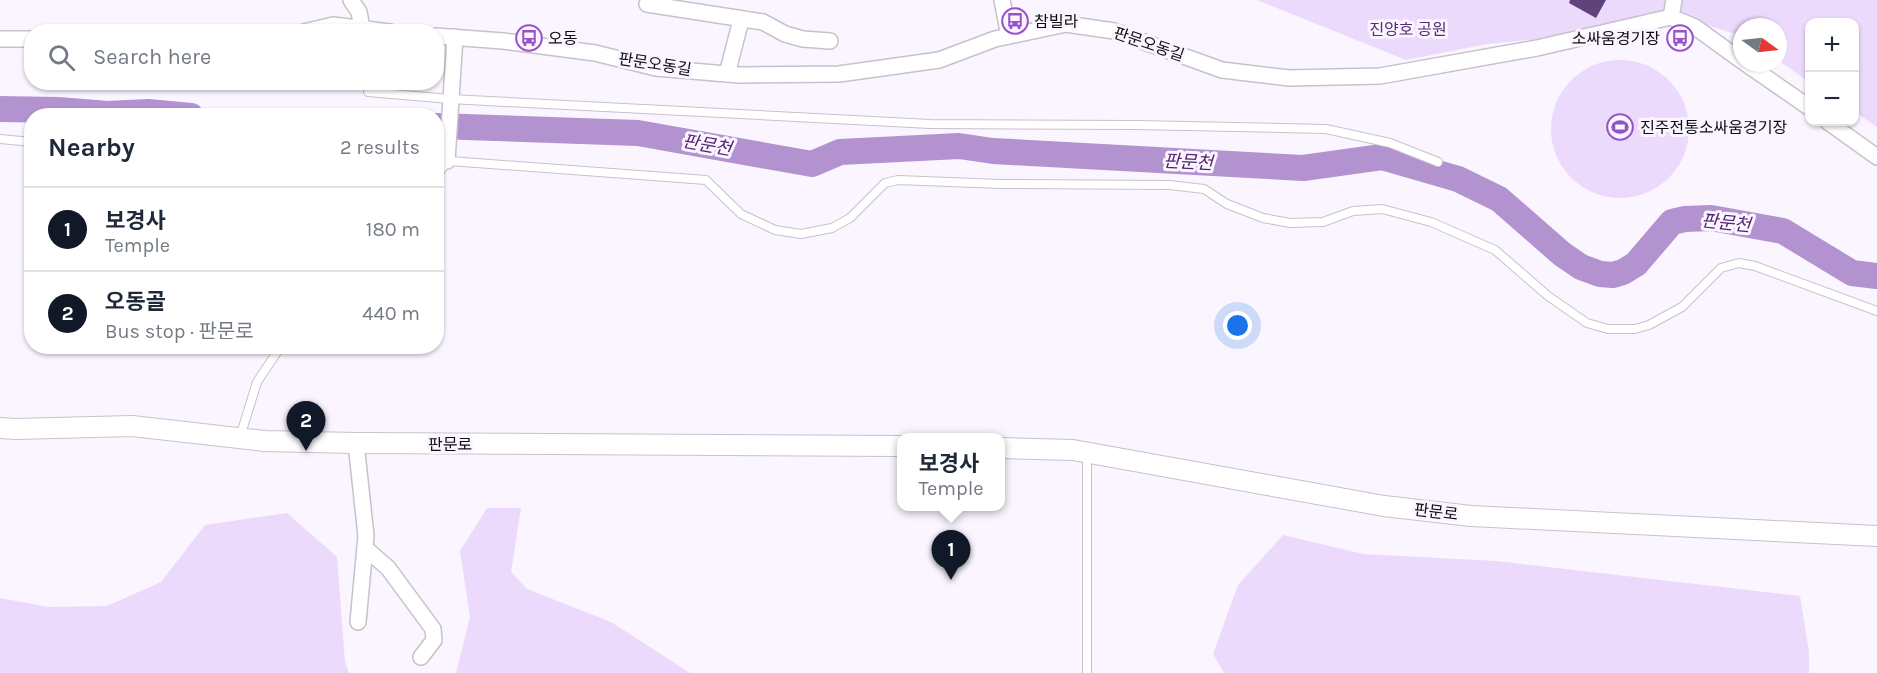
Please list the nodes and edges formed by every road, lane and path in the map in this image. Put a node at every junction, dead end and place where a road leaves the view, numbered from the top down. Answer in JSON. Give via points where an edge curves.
{"nodes":[{"id":1,"x":351,"y":0,"type":"edge"},
{"id":2,"x":1002,"y":0,"type":"edge"},
{"id":3,"x":1674,"y":0,"type":"edge"},
{"id":4,"x":647,"y":3,"type":"dead end"},
{"id":5,"x":1671,"y":17,"type":"junction"},
{"id":6,"x":741,"y":20,"type":"junction"},
{"id":7,"x":361,"y":24,"type":"edge"},
{"id":8,"x":444,"y":36,"type":"edge"},
{"id":9,"x":1009,"y":36,"type":"junction"},
{"id":10,"x":455,"y":37,"type":"junction"},
{"id":11,"x":0,"y":39,"type":"edge"},
{"id":12,"x":24,"y":39,"type":"edge"},
{"id":13,"x":830,"y":41,"type":"dead end"},
{"id":14,"x":1733,"y":55,"type":"edge"},
{"id":15,"x":1757,"y":72,"type":"edge"},
{"id":16,"x":727,"y":74,"type":"junction"},
{"id":17,"x":368,"y":92,"type":"dead end"},
{"id":18,"x":450,"y":99,"type":"junction"},
{"id":19,"x":1805,"y":105,"type":"edge"},
{"id":20,"x":1834,"y":126,"type":"edge"},
{"id":21,"x":0,"y":140,"type":"edge"},
{"id":22,"x":24,"y":142,"type":"edge"},
{"id":23,"x":444,"y":146,"type":"edge"},
{"id":24,"x":1877,"y":156,"type":"edge"},
{"id":25,"x":444,"y":161,"type":"edge"},
{"id":26,"x":1438,"y":162,"type":"dead end"},
{"id":27,"x":1877,"y":311,"type":"edge"},
{"id":28,"x":276,"y":354,"type":"edge"},
{"id":29,"x":0,"y":428,"type":"edge"},
{"id":30,"x":240,"y":438,"type":"junction"},
{"id":31,"x":356,"y":443,"type":"junction"},
{"id":32,"x":897,"y":446,"type":"edge"},
{"id":33,"x":1005,"y":448,"type":"edge"},
{"id":34,"x":1087,"y":453,"type":"junction"},
{"id":35,"x":1877,"y":536,"type":"edge"},
{"id":36,"x":365,"y":548,"type":"junction"},
{"id":37,"x":358,"y":622,"type":"dead end"},
{"id":38,"x":421,"y":657,"type":"dead end"},
{"id":39,"x":1088,"y":673,"type":"edge"}],
"edges":[{"from":1,"to":7,"type":"street"},
{"from":2,"to":9,"type":"street"},
{"from":3,"to":5,"type":"street"},
{"from":4,"to":6,"type":"street"},
{"from":5,"to":9,"type":"street","name":"판문오동길","via":[[1537,48],[1380,76],[1289,78],[1222,70],[1114,31],[1066,24]]},
{"from":5,"to":14,"type":"street","via":[[1695,27]]},
{"from":6,"to":13,"type":"street","via":[[763,22],[803,39]]},
{"from":6,"to":16,"type":"street"},
{"from":8,"to":10,"type":"street","name":"판문오동길"},
{"from":9,"to":16,"type":"street","name":"판문오동길","via":[[939,60],[839,74]]},
{"from":10,"to":16,"type":"street","name":"판문오동길","via":[[595,53],[656,68]]},
{"from":10,"to":18,"type":"street"},
{"from":11,"to":12,"type":"street"},
{"from":15,"to":19,"type":"street"},
{"from":17,"to":18,"type":"lane"},
{"from":18,"to":23,"type":"street"},
{"from":18,"to":26,"type":"lane","via":[[930,124],[1326,129],[1390,143]]},
{"from":20,"to":24,"type":"street"},
{"from":21,"to":22,"type":"lane"},
{"from":25,"to":27,"type":"lane","via":[[706,180],[741,213],[775,231],[801,234],[832,228],[850,218],[885,183],[898,180],[1170,185],[1204,189],[1227,204],[1263,218],[1290,223],[1323,222],[1353,211],[1382,209],[1431,222],[1495,250],[1558,303],[1587,323],[1608,329],[1635,330],[1649,325],[1682,307],[1721,268],[1739,263]]},
{"from":28,"to":30,"type":"lane","via":[[257,382]]},
{"from":29,"to":30,"type":"street","name":"판문로","via":[[132,426]]},
{"from":30,"to":31,"type":"street","name":"판문로"},
{"from":31,"to":32,"type":"street","name":"판문로"},
{"from":31,"to":36,"type":"street"},
{"from":33,"to":34,"type":"street","name":"판문로"},
{"from":34,"to":35,"type":"street","name":"판문로","via":[[1384,506],[1471,516]]},
{"from":34,"to":39,"type":"lane"},
{"from":36,"to":37,"type":"street"},
{"from":36,"to":38,"type":"street","via":[[388,568],[433,629],[434,640]]}]}
